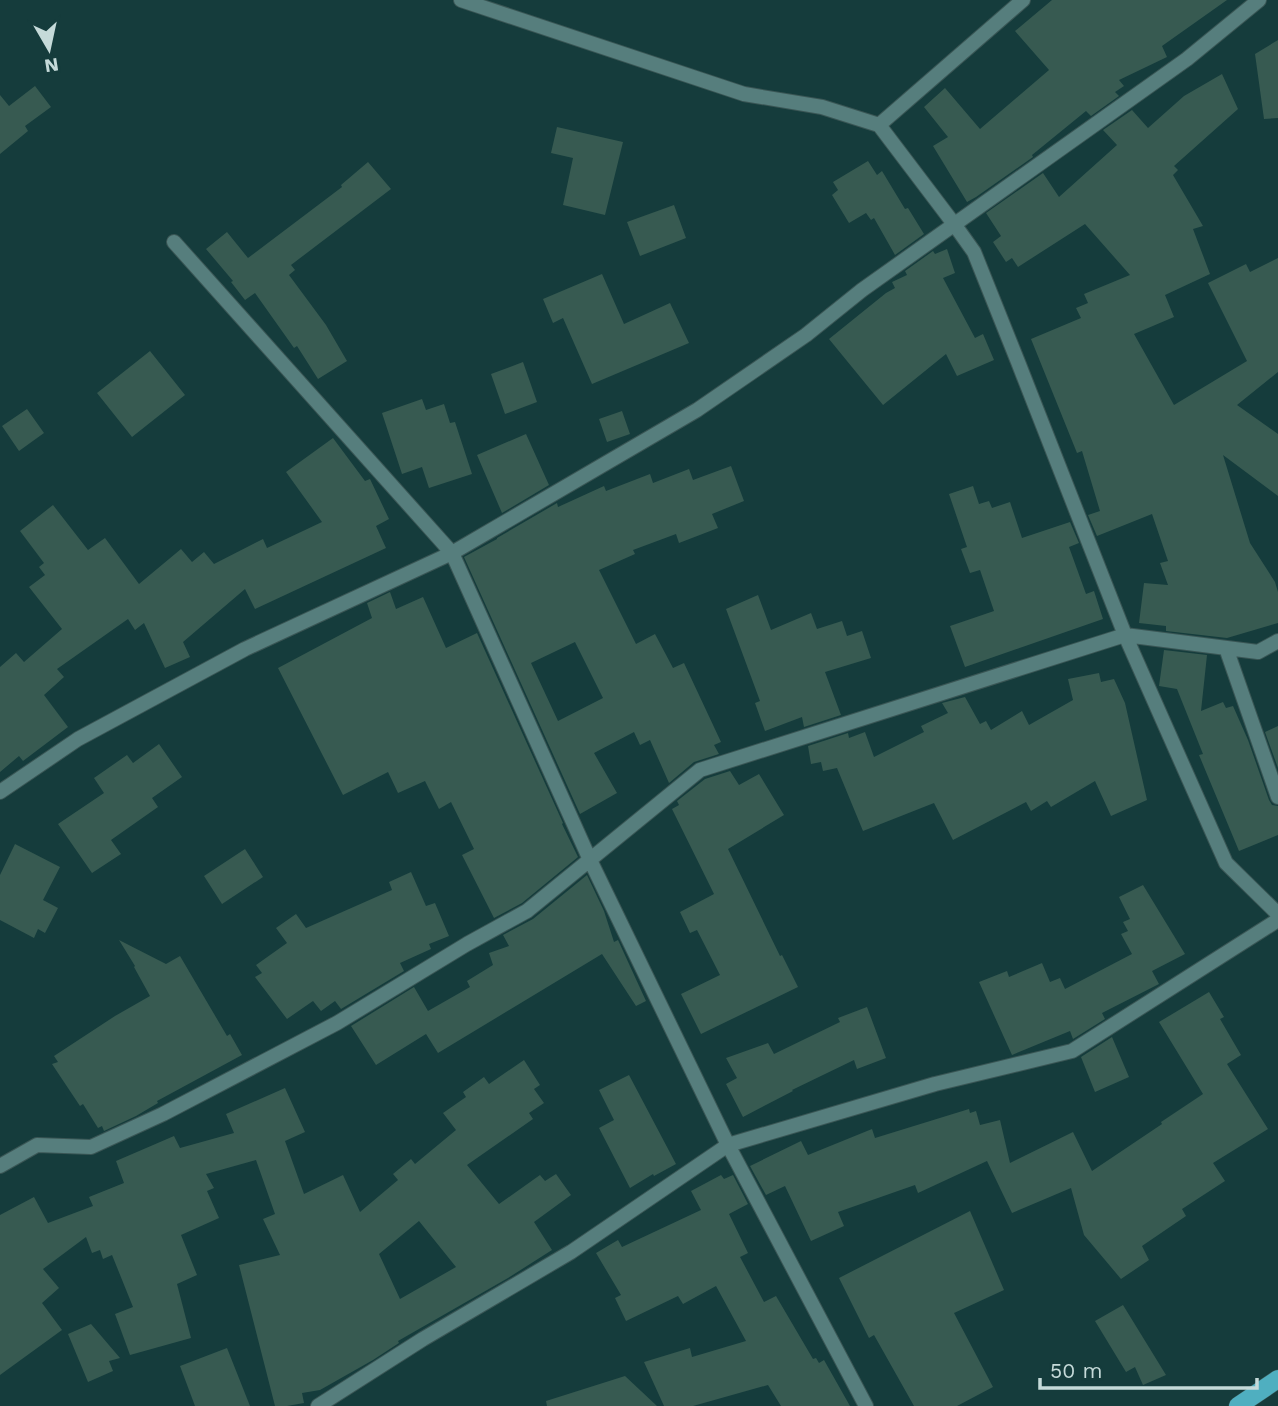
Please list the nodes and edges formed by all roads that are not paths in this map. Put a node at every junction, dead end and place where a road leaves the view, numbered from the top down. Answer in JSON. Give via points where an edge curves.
{"nodes":[{"id":1,"x":461,"y":0,"type":"edge"},
{"id":2,"x":1023,"y":0,"type":"edge"},
{"id":3,"x":1259,"y":0,"type":"edge"},
{"id":4,"x":879,"y":125,"type":"junction"},
{"id":5,"x":954,"y":224,"type":"junction"},
{"id":6,"x":174,"y":242,"type":"dead end"},
{"id":7,"x":452,"y":553,"type":"junction"},
{"id":8,"x":1125,"y":635,"type":"junction"},
{"id":9,"x":1278,"y":641,"type":"edge"},
{"id":10,"x":1226,"y":648,"type":"junction"},
{"id":11,"x":0,"y":792,"type":"edge"},
{"id":12,"x":1278,"y":796,"type":"edge"},
{"id":13,"x":590,"y":860,"type":"junction"},
{"id":14,"x":1278,"y":914,"type":"edge"},
{"id":15,"x":1278,"y":920,"type":"edge"},
{"id":16,"x":728,"y":1145,"type":"junction"},
{"id":17,"x":0,"y":1166,"type":"edge"},
{"id":18,"x":1278,"y":1379,"type":"edge"},
{"id":19,"x":318,"y":1406,"type":"edge"},
{"id":20,"x":866,"y":1406,"type":"edge"},
{"id":21,"x":1238,"y":1406,"type":"edge"}],
"edges":[{"from":1,"to":4,"type":"street","via":[[744,94],[822,107]]},
{"from":2,"to":4,"type":"street"},
{"from":3,"to":5,"type":"street","via":[[1187,59]]},
{"from":4,"to":5,"type":"street"},
{"from":5,"to":7,"type":"street","via":[[697,410]]},
{"from":5,"to":8,"type":"street","via":[[974,251]]},
{"from":6,"to":7,"type":"street"},
{"from":7,"to":11,"type":"street","via":[[245,649],[78,739]]},
{"from":7,"to":13,"type":"street"},
{"from":8,"to":10,"type":"street"},
{"from":8,"to":13,"type":"street","via":[[700,770]]},
{"from":8,"to":14,"type":"street","via":[[1226,863]]},
{"from":9,"to":10,"type":"street","via":[[1258,652]]},
{"from":10,"to":12,"type":"street"},
{"from":13,"to":16,"type":"street"},
{"from":13,"to":17,"type":"street","via":[[527,911],[337,1023],[174,1108],[91,1147],[37,1145]]},
{"from":15,"to":16,"type":"street","via":[[1072,1051],[935,1084]]},
{"from":16,"to":19,"type":"street","via":[[571,1252]]},
{"from":16,"to":20,"type":"street"},
{"from":18,"to":21,"type":"main road"}]}
